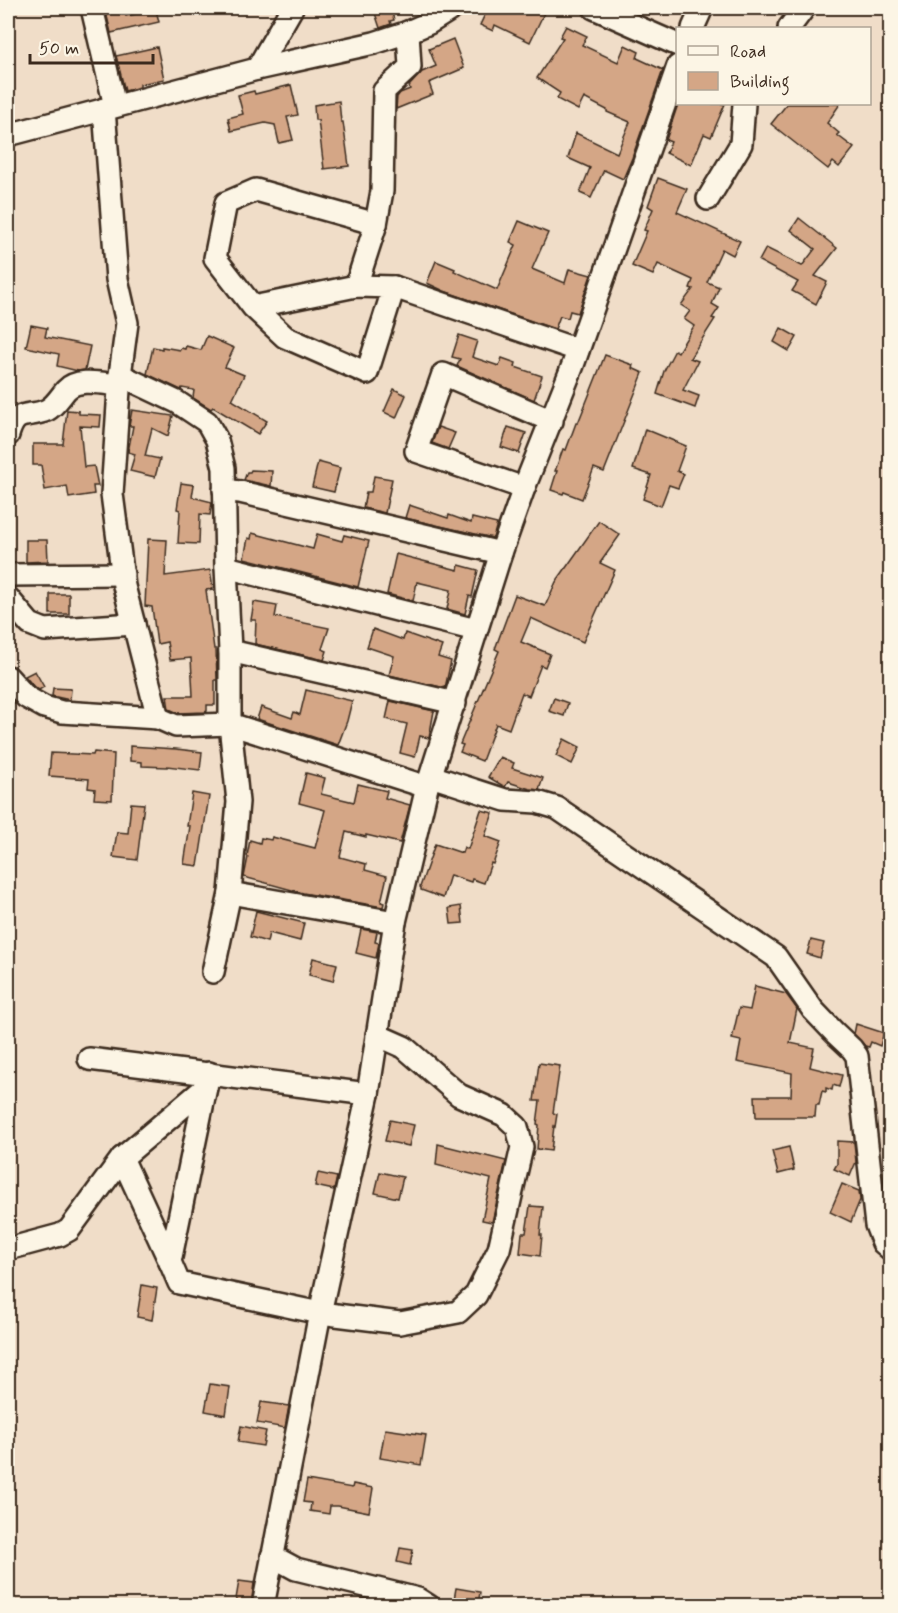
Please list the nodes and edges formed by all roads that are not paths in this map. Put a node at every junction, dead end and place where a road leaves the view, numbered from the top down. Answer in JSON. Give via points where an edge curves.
{"nodes":[{"id":1,"x":92,"y":8,"type":"edge"},
{"id":2,"x":292,"y":8,"type":"edge"},
{"id":3,"x":453,"y":8,"type":"edge"},
{"id":4,"x":594,"y":8,"type":"edge"},
{"id":5,"x":702,"y":8,"type":"edge"},
{"id":6,"x":804,"y":8,"type":"edge"},
{"id":7,"x":693,"y":27,"type":"edge"},
{"id":8,"x":790,"y":27,"type":"edge"},
{"id":9,"x":408,"y":32,"type":"junction"},
{"id":10,"x":676,"y":44,"type":"edge"},
{"id":11,"x":257,"y":69,"type":"junction"},
{"id":12,"x":676,"y":72,"type":"edge"},
{"id":13,"x":744,"y":105,"type":"edge"},
{"id":14,"x":109,"y":107,"type":"junction"},
{"id":15,"x":8,"y":135,"type":"edge"},
{"id":16,"x":708,"y":199,"type":"dead end"},
{"id":17,"x":376,"y":224,"type":"junction"},
{"id":18,"x":357,"y":286,"type":"junction"},
{"id":19,"x":394,"y":287,"type":"junction"},
{"id":20,"x":253,"y":307,"type":"junction"},
{"id":21,"x":578,"y":350,"type":"junction"},
{"id":22,"x":120,"y":380,"type":"junction"},
{"id":23,"x":552,"y":421,"type":"junction"},
{"id":24,"x":8,"y":435,"type":"edge"},
{"id":25,"x":524,"y":488,"type":"junction"},
{"id":26,"x":224,"y":490,"type":"junction"},
{"id":27,"x":501,"y":553,"type":"junction"},
{"id":28,"x":226,"y":567,"type":"junction"},
{"id":29,"x":123,"y":574,"type":"junction"},
{"id":30,"x":8,"y":575,"type":"edge"},
{"id":31,"x":8,"y":598,"type":"edge"},
{"id":32,"x":134,"y":624,"type":"junction"},
{"id":33,"x":476,"y":630,"type":"junction"},
{"id":34,"x":230,"y":651,"type":"junction"},
{"id":35,"x":8,"y":677,"type":"edge"},
{"id":36,"x":455,"y":703,"type":"junction"},
{"id":37,"x":158,"y":718,"type":"junction"},
{"id":38,"x":230,"y":724,"type":"junction"},
{"id":39,"x":429,"y":781,"type":"junction"},
{"id":40,"x":230,"y":893,"type":"junction"},
{"id":41,"x":395,"y":922,"type":"junction"},
{"id":42,"x":213,"y":972,"type":"dead end"},
{"id":43,"x":377,"y":1035,"type":"junction"},
{"id":44,"x":89,"y":1059,"type":"dead end"},
{"id":45,"x":207,"y":1080,"type":"junction"},
{"id":46,"x":368,"y":1094,"type":"junction"},
{"id":47,"x":122,"y":1158,"type":"junction"},
{"id":48,"x":8,"y":1249,"type":"edge"},
{"id":49,"x":891,"y":1249,"type":"edge"},
{"id":50,"x":170,"y":1262,"type":"junction"},
{"id":51,"x":320,"y":1313,"type":"junction"},
{"id":52,"x":272,"y":1556,"type":"junction"},
{"id":53,"x":263,"y":1605,"type":"edge"},
{"id":54,"x":429,"y":1605,"type":"edge"}],
"edges":[{"from":1,"to":14,"type":"street"},
{"from":2,"to":11,"type":"street"},
{"from":3,"to":9,"type":"street"},
{"from":4,"to":10,"type":"street"},
{"from":5,"to":7,"type":"street"},
{"from":6,"to":8,"type":"street"},
{"from":9,"to":11,"type":"street"},
{"from":9,"to":17,"type":"street","via":[[410,67],[384,92],[382,191]]},
{"from":11,"to":14,"type":"street"},
{"from":12,"to":21,"type":"street"},
{"from":13,"to":16,"type":"street","via":[[741,144]]},
{"from":14,"to":15,"type":"street"},
{"from":14,"to":22,"type":"street","via":[[117,279],[128,322]]},
{"from":17,"to":18,"type":"street"},
{"from":17,"to":20,"type":"street","via":[[256,190],[226,203],[215,258]]},
{"from":18,"to":19,"type":"street"},
{"from":18,"to":20,"type":"street"},
{"from":19,"to":20,"type":"street","via":[[367,374],[285,337]]},
{"from":19,"to":21,"type":"street"},
{"from":21,"to":23,"type":"street"},
{"from":22,"to":24,"type":"street","via":[[68,388],[46,411],[17,417]]},
{"from":22,"to":26,"type":"street","via":[[177,402],[207,422],[220,449]]},
{"from":22,"to":29,"type":"street","via":[[112,494]]},
{"from":23,"to":25,"type":"street"},
{"from":23,"to":25,"type":"street","via":[[443,374],[416,450]]},
{"from":25,"to":27,"type":"street"},
{"from":26,"to":27,"type":"street"},
{"from":26,"to":28,"type":"street"},
{"from":27,"to":33,"type":"street"},
{"from":28,"to":33,"type":"street"},
{"from":28,"to":34,"type":"street"},
{"from":29,"to":30,"type":"street"},
{"from":29,"to":32,"type":"street"},
{"from":31,"to":32,"type":"street","via":[[30,624],[45,630]]},
{"from":32,"to":37,"type":"street"},
{"from":33,"to":36,"type":"street"},
{"from":34,"to":36,"type":"street"},
{"from":34,"to":38,"type":"street"},
{"from":35,"to":37,"type":"street","via":[[26,697],[62,712]]},
{"from":36,"to":39,"type":"street"},
{"from":37,"to":38,"type":"street","via":[[176,726]]},
{"from":38,"to":39,"type":"street"},
{"from":38,"to":40,"type":"street","via":[[238,802]]},
{"from":39,"to":41,"type":"street"},
{"from":39,"to":49,"type":"street","via":[[557,808],[776,957],[813,1010],[857,1056],[876,1224],[883,1243]]},
{"from":40,"to":41,"type":"street"},
{"from":40,"to":42,"type":"street"},
{"from":41,"to":43,"type":"street"},
{"from":43,"to":46,"type":"street"},
{"from":43,"to":51,"type":"street","via":[[404,1047],[459,1095],[504,1115],[517,1127],[522,1147],[499,1249],[476,1295],[458,1312],[400,1323]]},
{"from":44,"to":45,"type":"street"},
{"from":45,"to":46,"type":"street"},
{"from":45,"to":47,"type":"street"},
{"from":45,"to":50,"type":"street"},
{"from":46,"to":51,"type":"street"},
{"from":47,"to":48,"type":"street","via":[[69,1230]]},
{"from":47,"to":50,"type":"street"},
{"from":50,"to":51,"type":"street","via":[[179,1283]]},
{"from":51,"to":52,"type":"street"},
{"from":52,"to":53,"type":"street"},
{"from":52,"to":54,"type":"street","via":[[296,1569]]}]}
